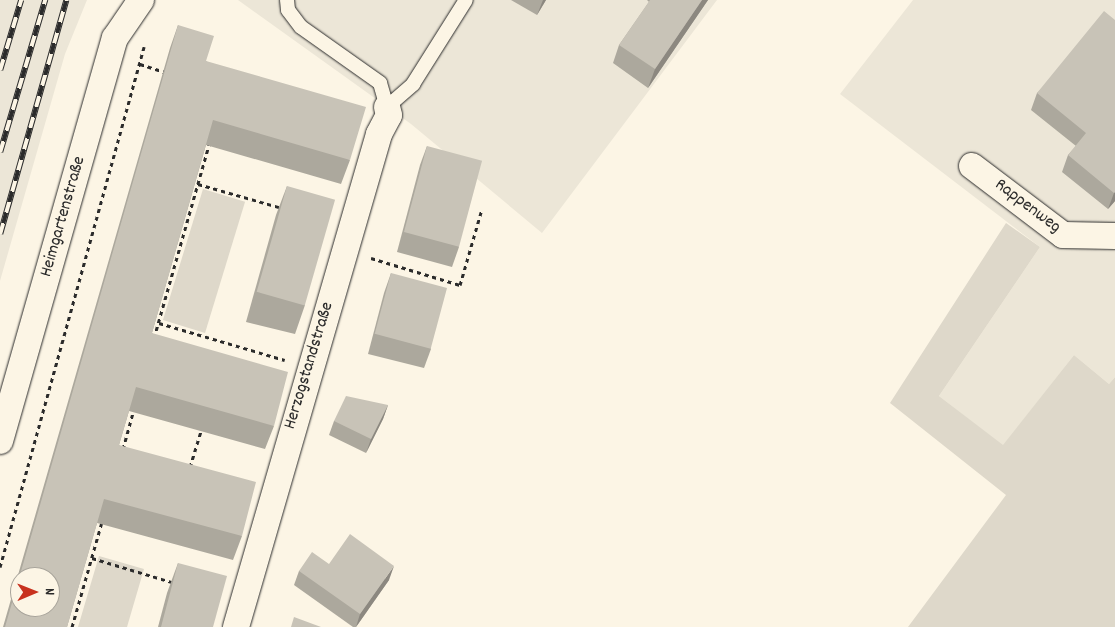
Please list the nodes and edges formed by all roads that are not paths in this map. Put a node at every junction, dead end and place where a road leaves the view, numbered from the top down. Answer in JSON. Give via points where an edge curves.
{"nodes":[{"id":1,"x":141,"y":0,"type":"edge"},
{"id":2,"x":287,"y":0,"type":"edge"},
{"id":3,"x":466,"y":0,"type":"edge"},
{"id":4,"x":387,"y":107,"type":"junction"},
{"id":5,"x":972,"y":166,"type":"dead end"},
{"id":6,"x":1115,"y":236,"type":"edge"},
{"id":7,"x":0,"y":441,"type":"edge"},
{"id":8,"x":236,"y":627,"type":"edge"}],
"edges":[{"from":1,"to":7,"type":"street","name":"Heimgartenstraße","via":[[115,38]]},
{"from":2,"to":4,"type":"lane","name":"Herzogstandstraße","via":[[288,10],[301,26],[380,83]]},
{"from":3,"to":4,"type":"lane","via":[[413,84]]},
{"from":4,"to":8,"type":"street","name":"Herzogstandstraße","via":[[389,115],[376,144]]},
{"from":5,"to":6,"type":"street","name":"Rappenweg","via":[[1063,236]]}]}
